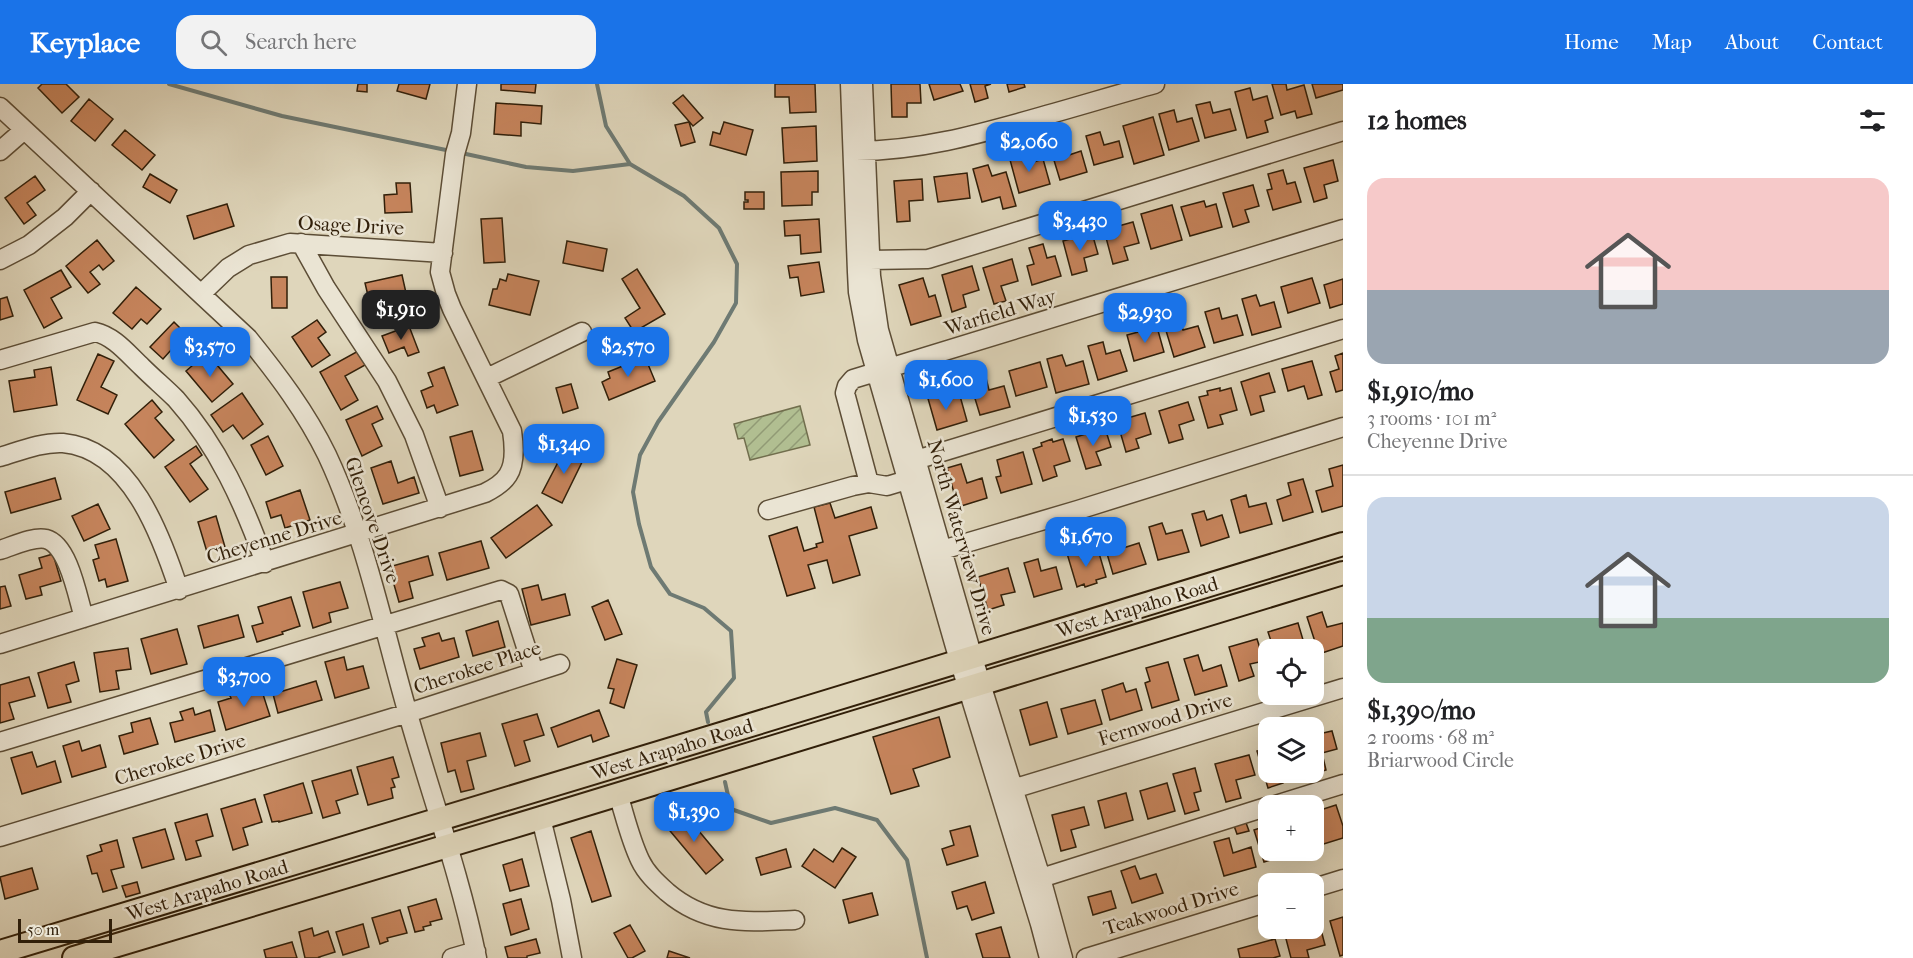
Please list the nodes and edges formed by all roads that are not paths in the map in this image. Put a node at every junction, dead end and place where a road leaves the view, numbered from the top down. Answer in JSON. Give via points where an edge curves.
{"nodes":[{"id":1,"x":467,"y":84,"type":"edge"},
{"id":2,"x":850,"y":84,"type":"edge"},
{"id":3,"x":863,"y":84,"type":"edge"},
{"id":4,"x":1155,"y":84,"type":"edge"},
{"id":5,"x":0,"y":107,"type":"edge"},
{"id":6,"x":24,"y":130,"type":"junction"},
{"id":7,"x":1343,"y":131,"type":"edge"},
{"id":8,"x":0,"y":151,"type":"edge"},
{"id":9,"x":859,"y":151,"type":"junction"},
{"id":10,"x":91,"y":191,"type":"junction"},
{"id":11,"x":1343,"y":230,"type":"edge"},
{"id":12,"x":301,"y":243,"type":"junction"},
{"id":13,"x":442,"y":253,"type":"junction"},
{"id":14,"x":0,"y":260,"type":"edge"},
{"id":15,"x":870,"y":260,"type":"junction"},
{"id":16,"x":201,"y":294,"type":"junction"},
{"id":17,"x":1343,"y":329,"type":"edge"},
{"id":18,"x":582,"y":332,"type":"dead end"},
{"id":19,"x":0,"y":360,"type":"edge"},
{"id":20,"x":883,"y":371,"type":"junction"},
{"id":21,"x":487,"y":378,"type":"junction"},
{"id":22,"x":1343,"y":427,"type":"edge"},
{"id":23,"x":0,"y":457,"type":"edge"},
{"id":24,"x":916,"y":460,"type":"junction"},
{"id":25,"x":907,"y":480,"type":"junction"},
{"id":26,"x":869,"y":483,"type":"junction"},
{"id":27,"x":440,"y":508,"type":"junction"},
{"id":28,"x":768,"y":510,"type":"dead end"},
{"id":29,"x":357,"y":534,"type":"junction"},
{"id":30,"x":1343,"y":544,"type":"edge"},
{"id":31,"x":0,"y":550,"type":"edge"},
{"id":32,"x":935,"y":552,"type":"junction"},
{"id":33,"x":265,"y":563,"type":"junction"},
{"id":34,"x":1343,"y":573,"type":"edge"},
{"id":35,"x":178,"y":590,"type":"junction"},
{"id":36,"x":84,"y":618,"type":"junction"},
{"id":37,"x":384,"y":626,"type":"junction"},
{"id":38,"x":0,"y":644,"type":"edge"},
{"id":39,"x":966,"y":660,"type":"junction"},
{"id":40,"x":560,"y":664,"type":"dead end"},
{"id":41,"x":534,"y":672,"type":"junction"},
{"id":42,"x":974,"y":686,"type":"junction"},
{"id":43,"x":1343,"y":688,"type":"edge"},
{"id":44,"x":408,"y":713,"type":"junction"},
{"id":45,"x":704,"y":740,"type":"junction"},
{"id":46,"x":0,"y":742,"type":"edge"},
{"id":47,"x":1343,"y":784,"type":"edge"},
{"id":48,"x":1007,"y":791,"type":"junction"},
{"id":49,"x":618,"y":794,"type":"junction"},
{"id":50,"x":1306,"y":795,"type":"edge"},
{"id":51,"x":1258,"y":810,"type":"edge"},
{"id":52,"x":541,"y":818,"type":"junction"},
{"id":53,"x":439,"y":820,"type":"junction"},
{"id":54,"x":0,"y":837,"type":"edge"},
{"id":55,"x":448,"y":846,"type":"junction"},
{"id":56,"x":1041,"y":878,"type":"junction"},
{"id":57,"x":1343,"y":879,"type":"edge"},
{"id":58,"x":1324,"y":885,"type":"edge"},
{"id":59,"x":1258,"y":905,"type":"edge"},
{"id":60,"x":795,"y":920,"type":"dead end"},
{"id":61,"x":0,"y":952,"type":"edge"},
{"id":62,"x":476,"y":954,"type":"edge"},
{"id":63,"x":74,"y":958,"type":"edge"},
{"id":64,"x":452,"y":958,"type":"edge"},
{"id":65,"x":572,"y":958,"type":"edge"},
{"id":66,"x":1049,"y":958,"type":"edge"},
{"id":67,"x":1063,"y":958,"type":"edge"},
{"id":68,"x":1086,"y":958,"type":"edge"}],
"edges":[{"from":1,"to":13,"type":"street","name":"Cheyenne Drive"},
{"from":2,"to":9,"type":"street","name":"North Waterview Drive"},
{"from":3,"to":9,"type":"street","name":"North Waterview Drive"},
{"from":4,"to":9,"type":"street","via":[[937,144]]},
{"from":5,"to":6,"type":"street","name":"Glencove Drive"},
{"from":6,"to":8,"type":"street"},
{"from":6,"to":10,"type":"street","name":"Glencove Drive"},
{"from":7,"to":15,"type":"street","via":[[928,259]]},
{"from":9,"to":15,"type":"street","name":"North Waterview Drive"},
{"from":9,"to":20,"type":"street","name":"North Waterview Drive","via":[[858,292],[867,340]]},
{"from":10,"to":14,"type":"street","via":[[29,245]]},
{"from":10,"to":16,"type":"street","name":"Glencove Drive"},
{"from":11,"to":20,"type":"street","name":"Warfield Way"},
{"from":12,"to":13,"type":"street","name":"Osage Drive"},
{"from":12,"to":16,"type":"street","name":"Osage Drive","via":[[249,255],[228,268]]},
{"from":12,"to":27,"type":"street","via":[[387,381],[414,435]]},
{"from":13,"to":21,"type":"street","name":"Cheyenne Drive","via":[[440,272],[446,294]]},
{"from":15,"to":20,"type":"street","name":"North Waterview Drive"},
{"from":16,"to":29,"type":"street","name":"Glencove Drive","via":[[248,338],[297,403],[330,463]]},
{"from":17,"to":24,"type":"street"},
{"from":18,"to":21,"type":"street"},
{"from":19,"to":33,"type":"street","via":[[96,332],[118,344],[174,397],[206,437],[233,485]]},
{"from":20,"to":24,"type":"street","name":"North Waterview Drive"},
{"from":20,"to":25,"type":"street","name":"North Waterview Drive"},
{"from":20,"to":26,"type":"street","name":"Warfield Way","via":[[853,379],[845,393]]},
{"from":21,"to":27,"type":"street","name":"Cheyenne Drive","via":[[512,431],[509,474],[485,493]]},
{"from":22,"to":32,"type":"street"},
{"from":23,"to":35,"type":"street","via":[[43,444],[63,443],[87,449],[107,460],[137,495],[154,525]]},
{"from":24,"to":32,"type":"street","name":"North Waterview Drive"},
{"from":25,"to":26,"type":"street","via":[[887,486]]},
{"from":25,"to":32,"type":"street","name":"North Waterview Drive"},
{"from":26,"to":28,"type":"street"},
{"from":27,"to":29,"type":"street","name":"Cheyenne Drive"},
{"from":29,"to":33,"type":"street","name":"Cheyenne Drive"},
{"from":29,"to":37,"type":"street","name":"Glencove Drive"},
{"from":30,"to":39,"type":"main road","name":"West Arapaho Road"},
{"from":31,"to":36,"type":"street","via":[[30,541],[51,541],[65,557]]},
{"from":32,"to":39,"type":"street","name":"North Waterview Drive"},
{"from":33,"to":35,"type":"street","name":"Cheyenne Drive"},
{"from":34,"to":42,"type":"main road","name":"West Arapaho Road"},
{"from":35,"to":36,"type":"street","name":"Cheyenne Drive"},
{"from":36,"to":38,"type":"street","name":"Cheyenne Drive"},
{"from":37,"to":41,"type":"street","via":[[501,590],[509,594]]},
{"from":37,"to":44,"type":"street","name":"Glencove Drive"},
{"from":37,"to":46,"type":"street"},
{"from":39,"to":42,"type":"street","name":"North Waterview Drive"},
{"from":39,"to":45,"type":"main road","name":"West Arapaho Road"},
{"from":40,"to":41,"type":"street","name":"Cherokee Place"},
{"from":41,"to":44,"type":"street","name":"Cherokee Place"},
{"from":42,"to":48,"type":"street","name":"North Waterview Drive"},
{"from":42,"to":49,"type":"main road","name":"West Arapaho Road"},
{"from":43,"to":48,"type":"street","name":"Fernwood Drive"},
{"from":44,"to":53,"type":"street","name":"Glencove Drive"},
{"from":44,"to":54,"type":"street","name":"Cherokee Drive"},
{"from":45,"to":49,"type":"main road","via":[[683,756],[622,776],[618,779]]},
{"from":45,"to":53,"type":"main road","name":"West Arapaho Road"},
{"from":47,"to":50,"type":"street"},
{"from":48,"to":56,"type":"street","name":"North Waterview Drive"},
{"from":48,"to":66,"type":"street","name":"North Waterview Drive"},
{"from":49,"to":52,"type":"main road","name":"West Arapaho Road"},
{"from":49,"to":60,"type":"street","via":[[641,862],[656,883],[679,902],[722,920]]},
{"from":51,"to":56,"type":"street"},
{"from":52,"to":55,"type":"main road","name":"West Arapaho Road"},
{"from":52,"to":65,"type":"street"},
{"from":53,"to":55,"type":"street","name":"Glencove Drive"},
{"from":53,"to":61,"type":"main road","name":"West Arapaho Road"},
{"from":55,"to":62,"type":"street","name":"Glencove Drive"},
{"from":55,"to":63,"type":"main road","name":"West Arapaho Road"},
{"from":56,"to":67,"type":"street","name":"North Waterview Drive"},
{"from":57,"to":58,"type":"street"},
{"from":59,"to":68,"type":"street","name":"Teakwood Drive"},
{"from":62,"to":64,"type":"street"}]}
